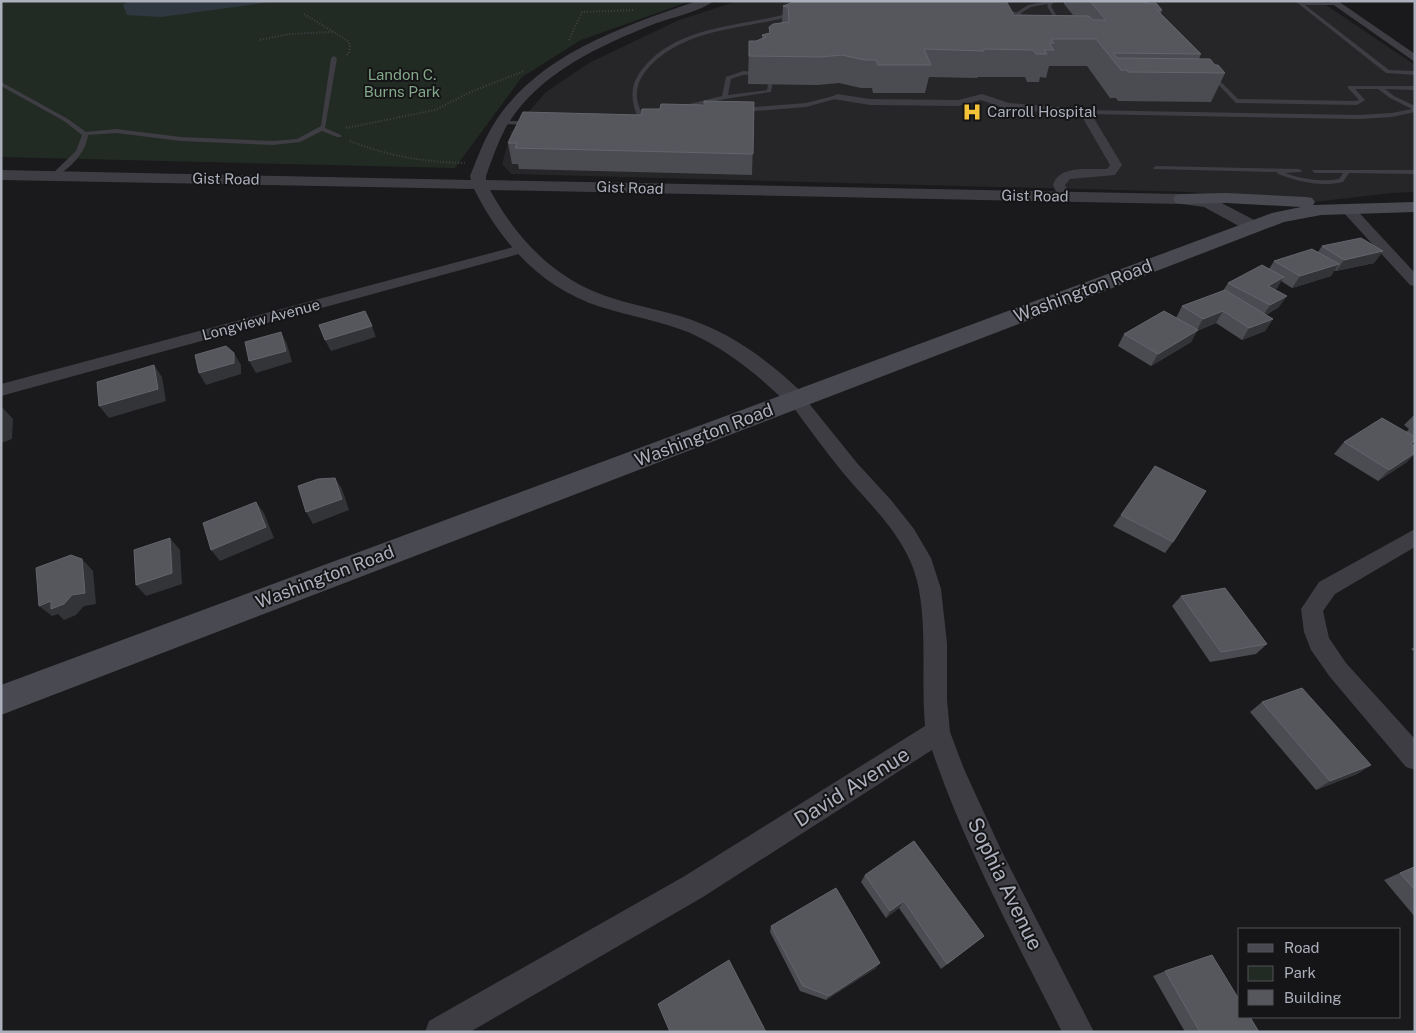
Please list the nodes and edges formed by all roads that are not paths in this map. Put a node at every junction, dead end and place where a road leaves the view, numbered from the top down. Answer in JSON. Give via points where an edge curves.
{"nodes":[{"id":1,"x":708,"y":1,"type":"edge"},
{"id":2,"x":1054,"y":2,"type":"edge"},
{"id":3,"x":1298,"y":2,"type":"edge"},
{"id":4,"x":1334,"y":3,"type":"edge"},
{"id":5,"x":801,"y":10,"type":"edge"},
{"id":6,"x":990,"y":12,"type":"edge"},
{"id":7,"x":1018,"y":12,"type":"junction"},
{"id":8,"x":1023,"y":21,"type":"edge"},
{"id":9,"x":1045,"y":26,"type":"edge"},
{"id":10,"x":334,"y":58,"type":"road end"},
{"id":11,"x":1415,"y":59,"type":"edge"},
{"id":12,"x":1207,"y":69,"type":"edge"},
{"id":13,"x":1415,"y":73,"type":"edge"},
{"id":14,"x":1,"y":84,"type":"edge"},
{"id":15,"x":1379,"y":87,"type":"junction"},
{"id":16,"x":1415,"y":88,"type":"edge"},
{"id":17,"x":725,"y":97,"type":"junction"},
{"id":18,"x":837,"y":97,"type":"joint"},
{"id":19,"x":1236,"y":101,"type":"junction"},
{"id":20,"x":1415,"y":109,"type":"edge"},
{"id":21,"x":733,"y":110,"type":"edge"},
{"id":22,"x":1085,"y":112,"type":"junction"},
{"id":23,"x":700,"y":113,"type":"edge"},
{"id":24,"x":692,"y":114,"type":"junction"},
{"id":25,"x":685,"y":115,"type":"edge"},
{"id":26,"x":1250,"y":116,"type":"junction"},
{"id":27,"x":650,"y":118,"type":"edge"},
{"id":28,"x":640,"y":119,"type":"junction"},
{"id":29,"x":632,"y":120,"type":"edge"},
{"id":30,"x":502,"y":123,"type":"junction"},
{"id":31,"x":534,"y":123,"type":"edge"},
{"id":32,"x":322,"y":129,"type":"junction"},
{"id":33,"x":85,"y":134,"type":"junction"},
{"id":34,"x":339,"y":136,"type":"road end"},
{"id":35,"x":1156,"y":168,"type":"dead end"},
{"id":36,"x":1275,"y":170,"type":"junction"},
{"id":37,"x":1299,"y":170,"type":"dead end"},
{"id":38,"x":1315,"y":171,"type":"dead end"},
{"id":39,"x":1347,"y":171,"type":"junction"},
{"id":40,"x":1415,"y":172,"type":"edge"},
{"id":41,"x":1,"y":175,"type":"edge"},
{"id":42,"x":54,"y":175,"type":"junction"},
{"id":43,"x":479,"y":184,"type":"junction"},
{"id":44,"x":1064,"y":196,"type":"junction"},
{"id":45,"x":1182,"y":199,"type":"junction"},
{"id":46,"x":1347,"y":208,"type":"junction"},
{"id":47,"x":1415,"y":208,"type":"edge"},
{"id":48,"x":1254,"y":227,"type":"junction"},
{"id":49,"x":521,"y":250,"type":"junction"},
{"id":50,"x":1415,"y":282,"type":"edge"},
{"id":51,"x":1,"y":390,"type":"edge"},
{"id":52,"x":797,"y":400,"type":"junction"},
{"id":53,"x":1415,"y":537,"type":"edge"},
{"id":54,"x":1,"y":700,"type":"edge"},
{"id":55,"x":938,"y":732,"type":"junction"},
{"id":56,"x":1415,"y":758,"type":"edge"},
{"id":57,"x":440,"y":1032,"type":"edge"},
{"id":58,"x":1079,"y":1032,"type":"edge"}],
"edges":[{"from":1,"to":30,"type":"street","via":[[631,29],[567,61],[530,89]]},
{"from":2,"to":7,"type":"lane","via":[[1030,6]]},
{"from":2,"to":9,"type":"lane","via":[[1049,6],[1057,24]]},
{"from":3,"to":4,"type":"lane"},
{"from":3,"to":13,"type":"lane","via":[[1388,72]]},
{"from":4,"to":11,"type":"street"},
{"from":5,"to":28,"type":"lane","via":[[778,19],[708,32],[658,55],[639,76],[635,89]]},
{"from":6,"to":7,"type":"lane"},
{"from":7,"to":8,"type":"lane"},
{"from":10,"to":32,"type":"lane"},
{"from":12,"to":19,"type":"lane"},
{"from":14,"to":33,"type":"lane"},
{"from":15,"to":16,"type":"lane"},
{"from":15,"to":19,"type":"lane","via":[[1350,87],[1362,100],[1357,103]]},
{"from":15,"to":20,"type":"lane"},
{"from":17,"to":17,"type":"lane","via":[[769,91],[772,77],[769,74],[731,75]]},
{"from":17,"to":24,"type":"lane","via":[[691,105]]},
{"from":18,"to":21,"type":"lane","via":[[806,105]]},
{"from":18,"to":22,"type":"street","via":[[870,102],[958,103],[982,97],[1007,106]]},
{"from":19,"to":26,"type":"lane"},
{"from":20,"to":26,"type":"lane","via":[[1377,117]]},
{"from":22,"to":26,"type":"lane"},
{"from":22,"to":44,"type":"street","via":[[1116,165],[1106,174],[1066,176],[1059,185]]},
{"from":23,"to":24,"type":"lane"},
{"from":24,"to":25,"type":"lane"},
{"from":27,"to":28,"type":"lane"},
{"from":28,"to":29,"type":"lane"},
{"from":30,"to":31,"type":"lane"},
{"from":30,"to":43,"type":"street","via":[[478,176]]},
{"from":32,"to":33,"type":"lane","via":[[298,141],[273,143],[181,139],[116,131]]},
{"from":32,"to":34,"type":"lane"},
{"from":33,"to":42,"type":"lane","via":[[82,148]]},
{"from":35,"to":36,"type":"lane"},
{"from":36,"to":37,"type":"lane"},
{"from":36,"to":39,"type":"lane","via":[[1292,178],[1330,183],[1341,181]]},
{"from":38,"to":39,"type":"lane"},
{"from":39,"to":40,"type":"lane"},
{"from":41,"to":42,"type":"street","name":"Gist Road"},
{"from":42,"to":43,"type":"street","name":"Gist Road"},
{"from":43,"to":44,"type":"street","name":"Gist Road"},
{"from":43,"to":49,"type":"street"},
{"from":44,"to":45,"type":"street","name":"Gist Road"},
{"from":45,"to":46,"type":"main road","via":[[1310,202]]},
{"from":45,"to":48,"type":"street","name":"Gist Road","via":[[1208,203]]},
{"from":46,"to":47,"type":"main road","name":"Washington Road"},
{"from":46,"to":48,"type":"main road","name":"Washington Road","via":[[1299,212]]},
{"from":46,"to":50,"type":"street"},
{"from":48,"to":52,"type":"main road","name":"Washington Road"},
{"from":49,"to":51,"type":"street","name":"Longview Avenue"},
{"from":49,"to":52,"type":"street","via":[[536,265],[577,292],[675,320],[720,340],[759,365]]},
{"from":52,"to":54,"type":"main road","name":"Washington Road"},
{"from":52,"to":55,"type":"street","via":[[850,468],[884,505],[921,558],[930,589],[936,643]]},
{"from":53,"to":56,"type":"street","via":[[1328,588],[1312,609],[1319,643],[1338,670]]},
{"from":55,"to":57,"type":"street","name":"David Avenue","via":[[693,887]]},
{"from":55,"to":58,"type":"street","name":"Sophia Avenue","via":[[992,862]]}]}
